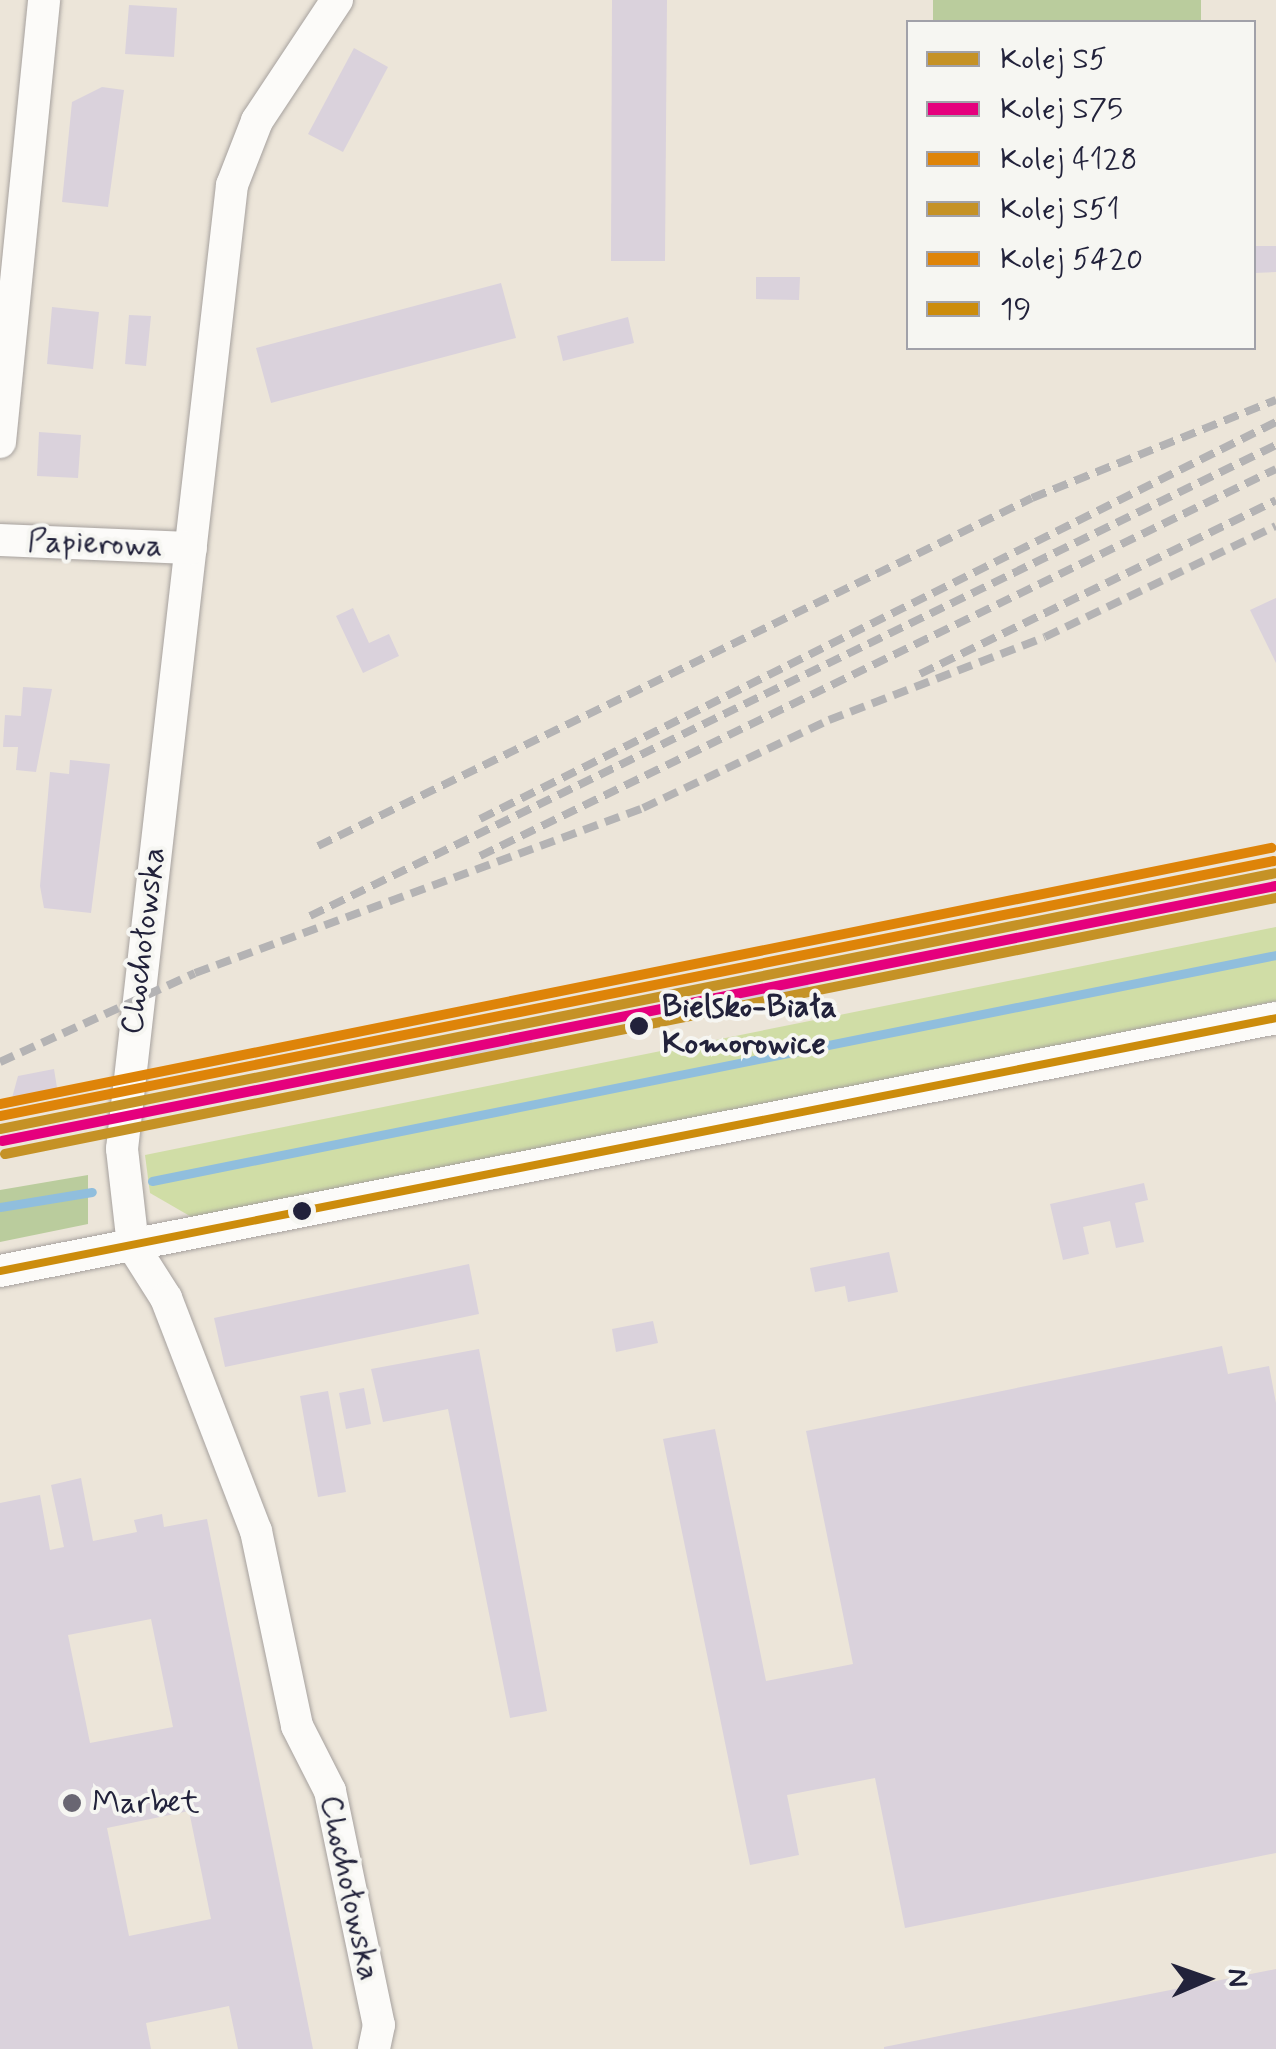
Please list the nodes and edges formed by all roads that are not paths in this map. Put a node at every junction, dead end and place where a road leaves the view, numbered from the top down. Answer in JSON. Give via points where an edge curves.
{"nodes":[{"id":1,"x":44,"y":0,"type":"edge"},
{"id":2,"x":338,"y":0,"type":"edge"},
{"id":3,"x":0,"y":442,"type":"edge"},
{"id":4,"x":0,"y":540,"type":"edge"},
{"id":5,"x":191,"y":548,"type":"junction"},
{"id":6,"x":1276,"y":1018,"type":"edge"},
{"id":7,"x":133,"y":1246,"type":"junction"},
{"id":8,"x":0,"y":1272,"type":"edge"},
{"id":9,"x":374,"y":2049,"type":"edge"}],
"edges":[{"from":1,"to":3,"type":"street"},
{"from":2,"to":5,"type":"street","name":"Chochołowska","via":[[257,121],[232,186]]},
{"from":4,"to":5,"type":"street","name":"Papierowa"},
{"from":5,"to":7,"type":"street","name":"Chochołowska","via":[[124,1105]]},
{"from":6,"to":7,"type":"street"},
{"from":7,"to":8,"type":"street"},
{"from":7,"to":9,"type":"street","name":"Chochołowska","via":[[166,1298],[256,1531],[297,1726],[330,1790],[379,2025]]}]}
